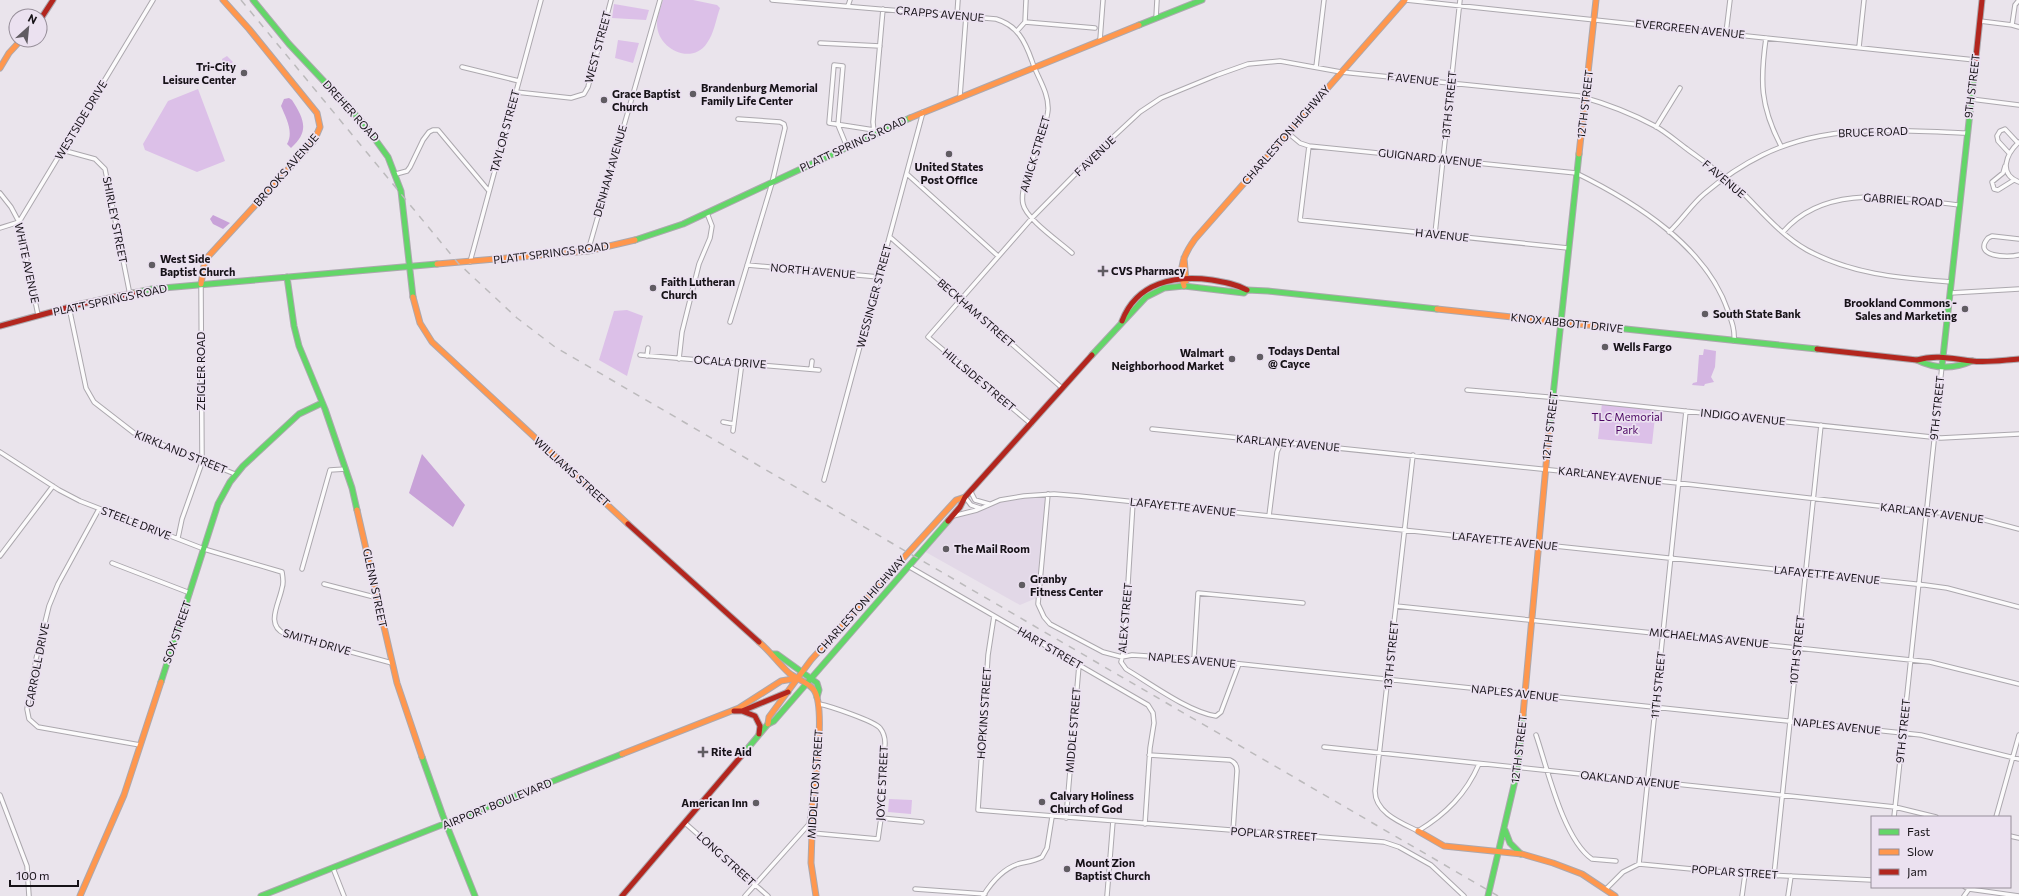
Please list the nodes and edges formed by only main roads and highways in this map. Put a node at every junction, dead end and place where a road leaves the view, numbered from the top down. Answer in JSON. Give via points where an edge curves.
{"nodes":[{"id":1,"x":223,"y":0,"type":"edge"},
{"id":2,"x":253,"y":0,"type":"edge"},
{"id":3,"x":1202,"y":0,"type":"edge"},
{"id":4,"x":1405,"y":0,"type":"edge"},
{"id":5,"x":1596,"y":0,"type":"edge"},
{"id":6,"x":1982,"y":0,"type":"edge"},
{"id":7,"x":14,"y":48,"type":"edge"},
{"id":8,"x":0,"y":68,"type":"edge"},
{"id":9,"x":1183,"y":256,"type":"junction"},
{"id":10,"x":409,"y":268,"type":"junction"},
{"id":11,"x":287,"y":277,"type":"junction"},
{"id":12,"x":1180,"y":278,"type":"junction"},
{"id":13,"x":1187,"y":278,"type":"junction"},
{"id":14,"x":201,"y":284,"type":"junction"},
{"id":15,"x":1184,"y":286,"type":"junction"},
{"id":16,"x":1218,"y":289,"type":"joint"},
{"id":17,"x":1247,"y":290,"type":"junction"},
{"id":18,"x":1122,"y":321,"type":"junction"},
{"id":19,"x":1561,"y":322,"type":"junction"},
{"id":20,"x":0,"y":326,"type":"edge"},
{"id":21,"x":1943,"y":358,"type":"junction"},
{"id":22,"x":2019,"y":359,"type":"edge"},
{"id":23,"x":1917,"y":360,"type":"junction"},
{"id":24,"x":1972,"y":361,"type":"junction"},
{"id":25,"x":1942,"y":366,"type":"junction"},
{"id":26,"x":322,"y":403,"type":"junction"},
{"id":27,"x":965,"y":497,"type":"junction"},
{"id":28,"x":773,"y":654,"type":"junction"},
{"id":29,"x":796,"y":669,"type":"joint"},
{"id":30,"x":802,"y":672,"type":"junction"},
{"id":31,"x":796,"y":677,"type":"junction"},
{"id":32,"x":810,"y":678,"type":"junction"},
{"id":33,"x":806,"y":682,"type":"junction"},
{"id":34,"x":788,"y":692,"type":"junction"},
{"id":35,"x":817,"y":697,"type":"junction"},
{"id":36,"x":732,"y":711,"type":"junction"},
{"id":37,"x":742,"y":711,"type":"junction"},
{"id":38,"x":768,"y":724,"type":"junction"},
{"id":39,"x":759,"y":735,"type":"junction"},
{"id":40,"x":446,"y":824,"type":"junction"},
{"id":41,"x":1505,"y":829,"type":"junction"},
{"id":42,"x":1418,"y":831,"type":"road end"},
{"id":43,"x":1500,"y":852,"type":"junction"},
{"id":44,"x":1522,"y":854,"type":"junction"},
{"id":45,"x":80,"y":896,"type":"edge"},
{"id":46,"x":261,"y":896,"type":"edge"},
{"id":47,"x":475,"y":896,"type":"edge"},
{"id":48,"x":622,"y":896,"type":"edge"},
{"id":49,"x":816,"y":896,"type":"edge"},
{"id":50,"x":1488,"y":896,"type":"edge"},
{"id":51,"x":1615,"y":896,"type":"edge"}],
"edges":[{"from":1,"to":14,"type":"main road","name":"BROOKS AVENUE","via":[[317,113],[321,123],[314,141],[205,260]]},
{"from":2,"to":10,"type":"main road","name":"DREHER ROAD","via":[[326,84],[369,128],[385,150],[396,174],[404,206]]},
{"from":3,"to":10,"type":"main road","name":"PLATT SPRINGS ROAD","via":[[874,132],[772,183],[647,237],[588,251]]},
{"from":4,"to":9,"type":"main road","name":"CHARLESTON HIGHWAY","via":[[1195,239]]},
{"from":5,"to":19,"type":"main road","name":"12TH STREET"},
{"from":6,"to":21,"type":"main road","name":"9TH STREET"},
{"from":7,"to":8,"type":"main road"},
{"from":9,"to":12,"type":"main road","name":"CHARLESTON HIGHWAY"},
{"from":9,"to":13,"type":"main road"},
{"from":10,"to":11,"type":"main road","name":"PLATT SPRINGS ROAD"},
{"from":10,"to":28,"type":"main road","name":"WILLIAMS STREET","via":[[415,312],[432,342]]},
{"from":11,"to":14,"type":"main road","name":"PLATT SPRINGS ROAD"},
{"from":11,"to":26,"type":"main road","name":"GLENN STREET","via":[[297,341]]},
{"from":12,"to":13,"type":"main road","name":"CHARLESTON HIGHWAY"},
{"from":12,"to":15,"type":"main road"},
{"from":12,"to":18,"type":"main road","name":"CHARLESTON HIGHWAY","via":[[1167,278],[1148,288],[1124,314]]},
{"from":13,"to":15,"type":"main road"},
{"from":13,"to":17,"type":"main road","name":"CHARLESTON HIGHWAY","via":[[1240,285]]},
{"from":14,"to":20,"type":"main road","name":"PLATT SPRINGS ROAD","via":[[152,289],[69,307]]},
{"from":15,"to":16,"type":"main road","name":"CHARLESTON HIGHWAY"},
{"from":15,"to":18,"type":"main road","name":"CHARLESTON HIGHWAY","via":[[1164,288],[1146,297],[1126,320]]},
{"from":16,"to":17,"type":"main road","name":"KNOX ABBOTT DRIVE","via":[[1244,293]]},
{"from":17,"to":19,"type":"main road","name":"KNOX ABBOTT DRIVE"},
{"from":18,"to":27,"type":"main road","name":"CHARLESTON HIGHWAY"},
{"from":19,"to":23,"type":"main road","name":"KNOX ABBOTT DRIVE"},
{"from":19,"to":41,"type":"main road","name":"12TH STREET","via":[[1537,545],[1518,768]]},
{"from":21,"to":23,"type":"main road","name":"KNOX ABBOTT DRIVE","via":[[1926,357]]},
{"from":21,"to":24,"type":"main road","name":"KNOX ABBOTT DRIVE"},
{"from":21,"to":25,"type":"main road","name":"9TH STREET"},
{"from":22,"to":24,"type":"main road","name":"KNOX ABBOTT DRIVE"},
{"from":23,"to":25,"type":"main road","name":"KNOX ABBOTT DRIVE","via":[[1925,365]]},
{"from":24,"to":25,"type":"main road","name":"KNOX ABBOTT DRIVE","via":[[1962,366]]},
{"from":26,"to":40,"type":"main road","name":"GLENN STREET","via":[[346,469],[403,702]]},
{"from":26,"to":45,"type":"main road","name":"SOX STREET","via":[[299,414],[236,474],[218,504],[117,814]]},
{"from":27,"to":30,"type":"main road","name":"CHARLESTON HIGHWAY","via":[[956,500]]},
{"from":27,"to":32,"type":"main road","name":"CHARLESTON HIGHWAY","via":[[960,507]]},
{"from":28,"to":29,"type":"main road","name":"WILLIAMS STREET","via":[[777,654]]},
{"from":28,"to":31,"type":"main road","name":"WILLIAMS STREET","via":[[780,664]]},
{"from":29,"to":30,"type":"main road","name":"MIDDLETON STREET"},
{"from":30,"to":31,"type":"main road","name":"CHARLESTON HIGHWAY"},
{"from":30,"to":32,"type":"main road","name":"MIDDLETON STREET"},
{"from":31,"to":33,"type":"main road","name":"MIDDLETON STREET"},
{"from":31,"to":34,"type":"main road","name":"CHARLESTON HIGHWAY"},
{"from":31,"to":36,"type":"main road","name":"AIRPORT BOULEVARD","via":[[782,681]]},
{"from":32,"to":33,"type":"main road","name":"CHARLESTON HIGHWAY"},
{"from":32,"to":35,"type":"main road","name":"MIDDLETON STREET","via":[[817,683],[820,690]]},
{"from":33,"to":34,"type":"main road","name":"AIRPORT BOULEVARD"},
{"from":33,"to":35,"type":"main road","name":"MIDDLETON STREET"},
{"from":33,"to":38,"type":"main road","name":"CHARLESTON HIGHWAY","via":[[774,721]]},
{"from":34,"to":37,"type":"main road","name":"AIRPORT BOULEVARD"},
{"from":34,"to":38,"type":"main road","name":"CHARLESTON HIGHWAY","via":[[769,717]]},
{"from":35,"to":49,"type":"main road","name":"MIDDLETON STREET","via":[[818,738],[810,823],[811,863]]},
{"from":36,"to":37,"type":"main road","name":"AIRPORT BOULEVARD"},
{"from":36,"to":40,"type":"main road","name":"AIRPORT BOULEVARD"},
{"from":37,"to":39,"type":"main road","via":[[755,716],[760,726]]},
{"from":38,"to":39,"type":"main road","name":"CHARLESTON HIGHWAY"},
{"from":39,"to":48,"type":"main road","name":"CHARLESTON HIGHWAY"},
{"from":40,"to":46,"type":"main road","name":"AIRPORT BOULEVARD"},
{"from":40,"to":47,"type":"main road","name":"GLENN STREET"},
{"from":41,"to":43,"type":"main road","name":"12TH STREET"},
{"from":41,"to":44,"type":"main road","via":[[1510,843]]},
{"from":42,"to":43,"type":"main road","via":[[1444,846]]},
{"from":43,"to":44,"type":"main road"},
{"from":43,"to":50,"type":"main road","name":"12TH STREET"},
{"from":44,"to":51,"type":"main road","via":[[1569,868]]}]}
